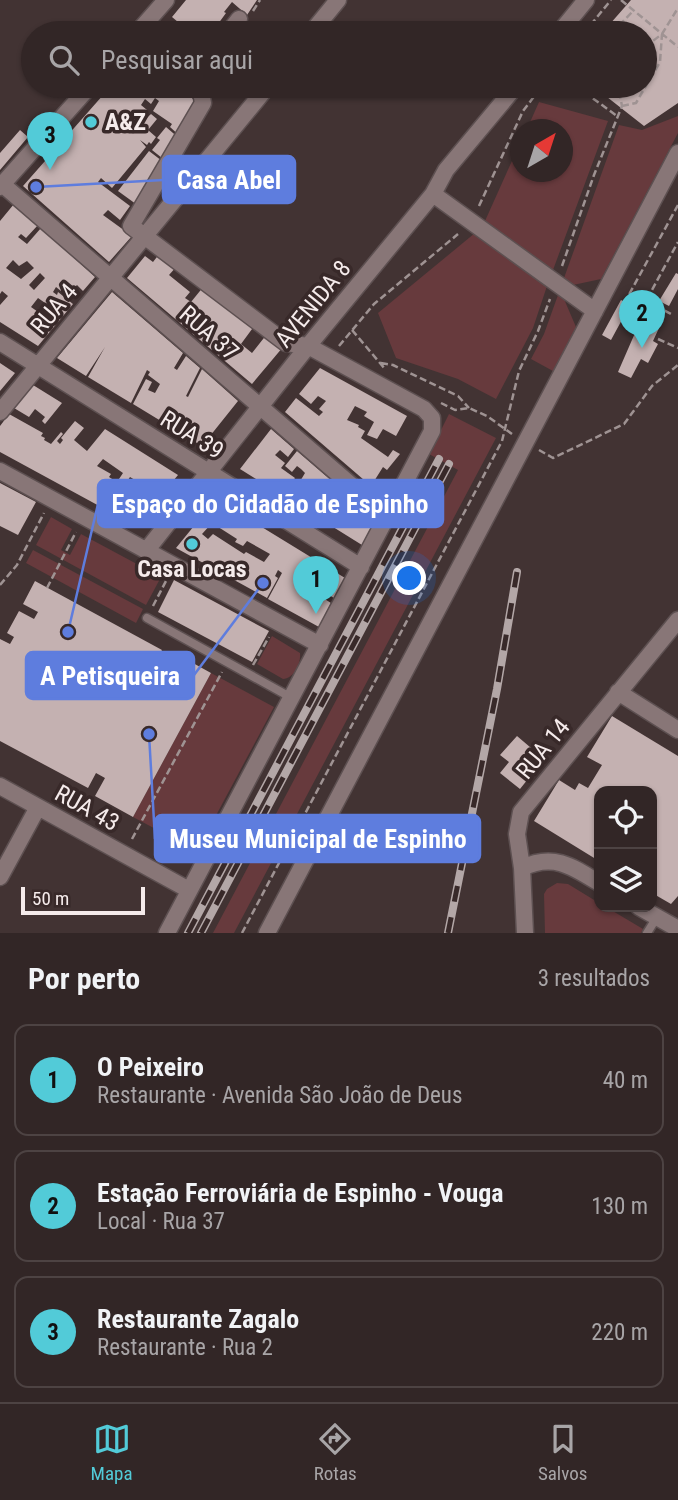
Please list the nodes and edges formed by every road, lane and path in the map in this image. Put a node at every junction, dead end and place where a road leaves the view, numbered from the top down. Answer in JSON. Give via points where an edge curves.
{"nodes":[{"id":1,"x":166,"y":0,"type":"edge"},
{"id":2,"x":338,"y":0,"type":"edge"},
{"id":3,"x":586,"y":0,"type":"edge"},
{"id":4,"x":611,"y":0,"type":"edge"},
{"id":5,"x":621,"y":0,"type":"edge"},
{"id":6,"x":678,"y":8,"type":"edge"},
{"id":7,"x":633,"y":11,"type":"junction"},
{"id":8,"x":148,"y":21,"type":"edge"},
{"id":9,"x":321,"y":21,"type":"edge"},
{"id":10,"x":569,"y":21,"type":"edge"},
{"id":11,"x":594,"y":21,"type":"edge"},
{"id":12,"x":623,"y":21,"type":"edge"},
{"id":13,"x":646,"y":21,"type":"edge"},
{"id":14,"x":657,"y":30,"type":"edge"},
{"id":15,"x":662,"y":34,"type":"junction"},
{"id":16,"x":657,"y":38,"type":"edge"},
{"id":17,"x":678,"y":47,"type":"edge"},
{"id":18,"x":657,"y":67,"type":"edge"},
{"id":19,"x":79,"y":98,"type":"edge"},
{"id":20,"x":203,"y":98,"type":"edge"},
{"id":21,"x":258,"y":98,"type":"edge"},
{"id":22,"x":506,"y":98,"type":"edge"},
{"id":23,"x":533,"y":98,"type":"edge"},
{"id":24,"x":592,"y":98,"type":"edge"},
{"id":25,"x":620,"y":98,"type":"edge"},
{"id":26,"x":639,"y":98,"type":"edge"},
{"id":27,"x":622,"y":106,"type":"junction"},
{"id":28,"x":617,"y":116,"type":"junction"},
{"id":29,"x":678,"y":153,"type":"edge"},
{"id":30,"x":1,"y":186,"type":"edge"},
{"id":31,"x":433,"y":194,"type":"junction"},
{"id":32,"x":678,"y":205,"type":"edge"},
{"id":33,"x":475,"y":215,"type":"dead end"},
{"id":34,"x":466,"y":227,"type":"dead end"},
{"id":35,"x":144,"y":237,"type":"junction"},
{"id":36,"x":678,"y":243,"type":"edge"},
{"id":37,"x":111,"y":277,"type":"junction"},
{"id":38,"x":556,"y":283,"type":"junction"},
{"id":39,"x":646,"y":301,"type":"junction"},
{"id":40,"x":595,"y":311,"type":"junction"},
{"id":41,"x":671,"y":314,"type":"dead end"},
{"id":42,"x":352,"y":331,"type":"junction"},
{"id":43,"x":658,"y":339,"type":"dead end"},
{"id":44,"x":0,"y":342,"type":"edge"},
{"id":45,"x":308,"y":346,"type":"junction"},
{"id":46,"x":678,"y":348,"type":"edge"},
{"id":47,"x":329,"y":358,"type":"junction"},
{"id":48,"x":381,"y":363,"type":"junction"},
{"id":49,"x":38,"y":365,"type":"junction"},
{"id":50,"x":678,"y":365,"type":"edge"},
{"id":51,"x":388,"y":374,"type":"dead end"},
{"id":52,"x":435,"y":400,"type":"dead end"},
{"id":53,"x":260,"y":407,"type":"junction"},
{"id":54,"x":469,"y":408,"type":"junction"},
{"id":55,"x":0,"y":412,"type":"edge"},
{"id":56,"x":506,"y":430,"type":"junction"},
{"id":57,"x":527,"y":442,"type":"junction"},
{"id":58,"x":0,"y":471,"type":"edge"},
{"id":59,"x":209,"y":472,"type":"junction"},
{"id":60,"x":47,"y":507,"type":"dead end"},
{"id":61,"x":387,"y":516,"type":"junction"},
{"id":62,"x":79,"y":526,"type":"dead end"},
{"id":63,"x":146,"y":551,"type":"junction"},
{"id":64,"x":172,"y":565,"type":"junction"},
{"id":65,"x":361,"y":567,"type":"junction"},
{"id":66,"x":0,"y":584,"type":"edge"},
{"id":67,"x":47,"y":588,"type":"dead end"},
{"id":68,"x":147,"y":618,"type":"joint"},
{"id":69,"x":678,"y":620,"type":"edge"},
{"id":70,"x":277,"y":622,"type":"junction"},
{"id":71,"x":320,"y":645,"type":"junction"},
{"id":72,"x":227,"y":663,"type":"junction"},
{"id":73,"x":249,"y":674,"type":"junction"},
{"id":74,"x":618,"y":692,"type":"junction"},
{"id":75,"x":292,"y":698,"type":"junction"},
{"id":76,"x":678,"y":730,"type":"edge"},
{"id":77,"x":0,"y":786,"type":"edge"},
{"id":78,"x":38,"y":807,"type":"junction"},
{"id":79,"x":124,"y":854,"type":"junction"},
{"id":80,"x":522,"y":869,"type":"junction"},
{"id":81,"x":0,"y":877,"type":"edge"},
{"id":82,"x":594,"y":880,"type":"edge"},
{"id":83,"x":189,"y":890,"type":"junction"},
{"id":84,"x":648,"y":912,"type":"edge"},
{"id":85,"x":657,"y":917,"type":"junction"},
{"id":86,"x":676,"y":925,"type":"edge"},
{"id":87,"x":273,"y":931,"type":"edge"},
{"id":88,"x":167,"y":933,"type":"edge"},
{"id":89,"x":243,"y":933,"type":"edge"},
{"id":90,"x":525,"y":933,"type":"edge"},
{"id":91,"x":647,"y":933,"type":"edge"}],
"edges":[{"from":1,"to":8,"type":"street"},
{"from":2,"to":9,"type":"street"},
{"from":3,"to":10,"type":"street"},
{"from":4,"to":11,"type":"path"},
{"from":5,"to":7,"type":"path"},
{"from":6,"to":15,"type":"path"},
{"from":7,"to":12,"type":"path"},
{"from":7,"to":13,"type":"path"},
{"from":14,"to":15,"type":"path"},
{"from":15,"to":16,"type":"path"},
{"from":15,"to":17,"type":"path"},
{"from":15,"to":18,"type":"path"},
{"from":19,"to":30,"type":"street"},
{"from":20,"to":35,"type":"street","via":[[131,226]]},
{"from":21,"to":35,"type":"street","name":"RUA 4"},
{"from":22,"to":31,"type":"street","name":"AVENIDA 8","via":[[446,170]]},
{"from":23,"to":33,"type":"path"},
{"from":24,"to":28,"type":"path"},
{"from":25,"to":27,"type":"path"},
{"from":26,"to":27,"type":"path"},
{"from":27,"to":28,"type":"path"},
{"from":28,"to":38,"type":"path"},
{"from":29,"to":40,"type":"street"},
{"from":30,"to":37,"type":"street","name":"RUA 37"},
{"from":31,"to":38,"type":"street"},
{"from":31,"to":45,"type":"street","name":"AVENIDA 8"},
{"from":32,"to":39,"type":"path","via":[[620,311],[631,317]]},
{"from":34,"to":42,"type":"path","via":[[374,304]]},
{"from":35,"to":37,"type":"street","name":"RUA 4"},
{"from":35,"to":45,"type":"street","via":[[286,343]]},
{"from":36,"to":39,"type":"path"},
{"from":37,"to":49,"type":"street","name":"RUA 4"},
{"from":37,"to":53,"type":"street","name":"RUA 37"},
{"from":38,"to":40,"type":"street"},
{"from":38,"to":56,"type":"path","via":[[519,371]]},
{"from":39,"to":41,"type":"path"},
{"from":40,"to":57,"type":"street"},
{"from":42,"to":47,"type":"path"},
{"from":42,"to":48,"type":"path"},
{"from":43,"to":46,"type":"path"},
{"from":44,"to":49,"type":"street","name":"RUA 39"},
{"from":45,"to":47,"type":"street"},
{"from":45,"to":53,"type":"street","name":"AVENIDA 8"},
{"from":47,"to":61,"type":"street","via":[[424,409],[432,418],[432,431]]},
{"from":48,"to":51,"type":"path"},
{"from":48,"to":54,"type":"path","via":[[458,396]]},
{"from":49,"to":55,"type":"street","name":"RUA 4"},
{"from":49,"to":59,"type":"street","name":"RUA 39"},
{"from":50,"to":57,"type":"path","via":[[652,386],[624,424],[553,458]]},
{"from":52,"to":54,"type":"path","via":[[455,410]]},
{"from":53,"to":59,"type":"street","name":"AVENIDA 8"},
{"from":53,"to":61,"type":"street","name":"RUA 37"},
{"from":54,"to":56,"type":"path"},
{"from":56,"to":57,"type":"path"},
{"from":56,"to":89,"type":"path"},
{"from":57,"to":87,"type":"street"},
{"from":58,"to":63,"type":"street"},
{"from":59,"to":63,"type":"street","name":"AVENIDA 8"},
{"from":59,"to":65,"type":"street","name":"RUA 39"},
{"from":60,"to":66,"type":"path","via":[[17,565]]},
{"from":61,"to":65,"type":"street"},
{"from":62,"to":67,"type":"path"},
{"from":63,"to":64,"type":"street"},
{"from":64,"to":68,"type":"path"},
{"from":64,"to":70,"type":"street"},
{"from":65,"to":71,"type":"street"},
{"from":68,"to":72,"type":"lane"},
{"from":69,"to":74,"type":"street","name":"RUA 14"},
{"from":70,"to":71,"type":"street"},
{"from":70,"to":73,"type":"path"},
{"from":71,"to":75,"type":"street"},
{"from":72,"to":73,"type":"lane"},
{"from":72,"to":79,"type":"path"},
{"from":73,"to":75,"type":"lane"},
{"from":74,"to":76,"type":"street"},
{"from":74,"to":80,"type":"street","name":"RUA 14","via":[[521,812],[517,834]]},
{"from":75,"to":83,"type":"street"},
{"from":77,"to":78,"type":"street","name":"RUA 43"},
{"from":78,"to":79,"type":"street","name":"RUA 43"},
{"from":78,"to":81,"type":"street"},
{"from":79,"to":83,"type":"street","name":"RUA 43"},
{"from":80,"to":82,"type":"street","via":[[536,862],[567,863]]},
{"from":80,"to":90,"type":"street","name":"RUA 14"},
{"from":83,"to":88,"type":"street"},
{"from":84,"to":85,"type":"street"},
{"from":85,"to":86,"type":"street"},
{"from":85,"to":91,"type":"lane"}]}
